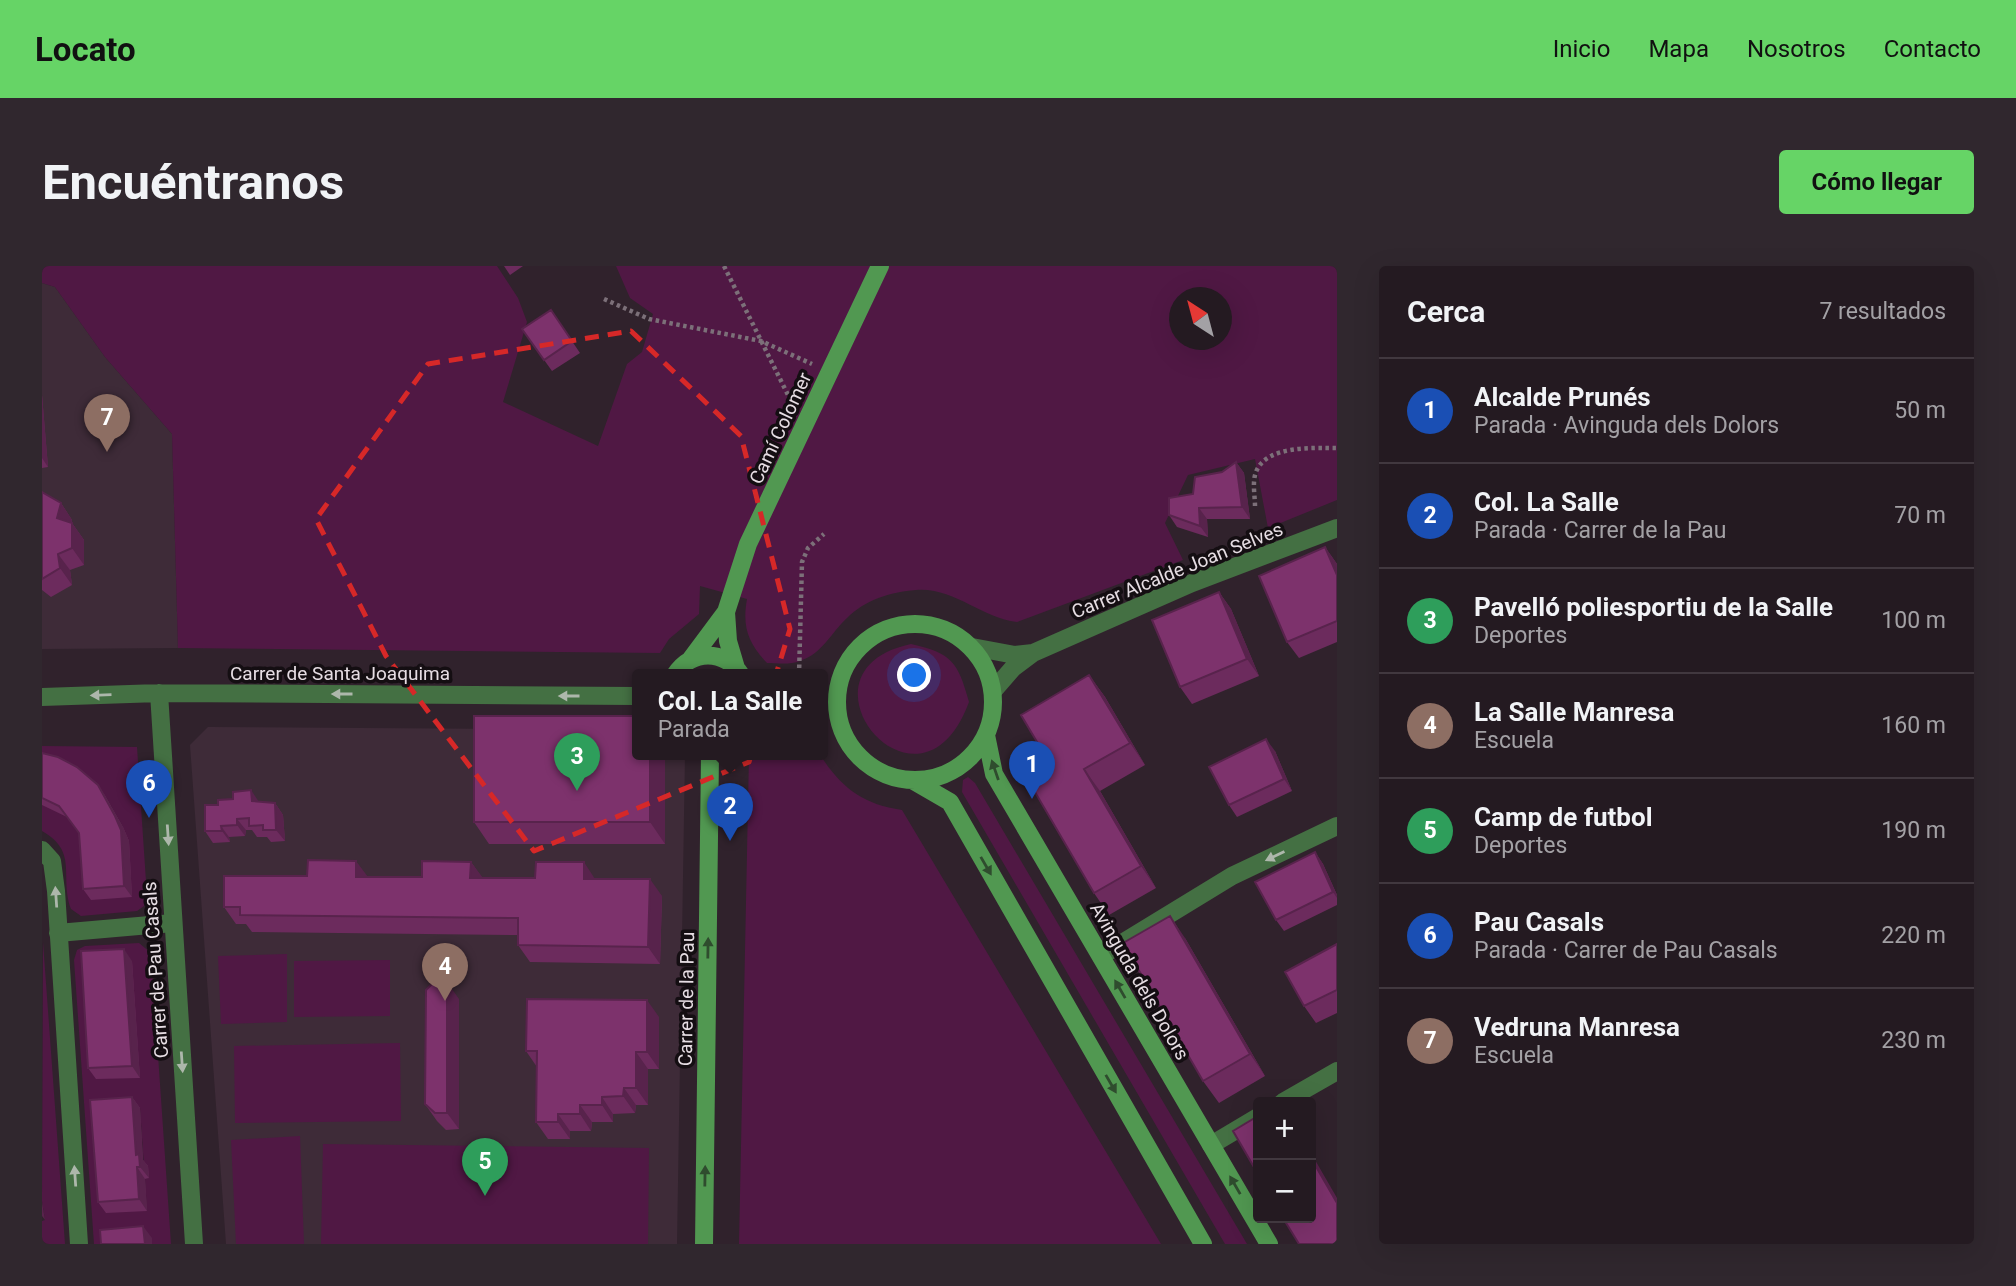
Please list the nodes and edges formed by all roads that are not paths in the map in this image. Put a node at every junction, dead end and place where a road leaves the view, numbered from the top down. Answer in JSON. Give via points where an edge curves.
{"nodes":[{"id":1,"x":880,"y":266,"type":"edge"},
{"id":2,"x":1337,"y":528,"type":"edge"},
{"id":3,"x":726,"y":612,"type":"junction"},
{"id":4,"x":972,"y":647,"type":"junction"},
{"id":5,"x":1033,"y":653,"type":"junction"},
{"id":6,"x":691,"y":659,"type":"junction"},
{"id":7,"x":681,"y":669,"type":"edge"},
{"id":8,"x":734,"y":669,"type":"edge"},
{"id":9,"x":737,"y":669,"type":"edge"},
{"id":10,"x":842,"y":675,"type":"junction"},
{"id":11,"x":828,"y":682,"type":"edge"},
{"id":12,"x":993,"y":691,"type":"junction"},
{"id":13,"x":159,"y":693,"type":"junction"},
{"id":14,"x":632,"y":696,"type":"edge"},
{"id":15,"x":42,"y":697,"type":"edge"},
{"id":16,"x":828,"y":722,"type":"edge"},
{"id":17,"x":841,"y":727,"type":"junction"},
{"id":18,"x":986,"y":735,"type":"junction"},
{"id":19,"x":709,"y":760,"type":"edge"},
{"id":20,"x":912,"y":780,"type":"junction"},
{"id":21,"x":1337,"y":826,"type":"edge"},
{"id":22,"x":42,"y":850,"type":"edge"},
{"id":23,"x":173,"y":923,"type":"junction"},
{"id":24,"x":58,"y":933,"type":"junction"},
{"id":25,"x":1101,"y":956,"type":"junction"},
{"id":26,"x":1337,"y":1071,"type":"edge"},
{"id":27,"x":1292,"y":1097,"type":"edge"},
{"id":28,"x":1253,"y":1120,"type":"edge"},
{"id":29,"x":1211,"y":1145,"type":"junction"},
{"id":30,"x":79,"y":1244,"type":"edge"},
{"id":31,"x":194,"y":1244,"type":"edge"},
{"id":32,"x":704,"y":1244,"type":"edge"},
{"id":33,"x":1203,"y":1244,"type":"edge"},
{"id":34,"x":1269,"y":1244,"type":"edge"}],
"edges":[{"from":1,"to":3,"type":"street","name":"Camí Colomer","via":[[748,544]]},
{"from":2,"to":5,"type":"street","name":"Carrer Alcalde Joan Selves","via":[[1192,583]]},
{"from":3,"to":6,"type":"street","name":"Camí Colomer"},
{"from":3,"to":9,"type":"street","name":"Camí Colomer","via":[[728,641]]},
{"from":4,"to":5,"type":"street","name":"Carrer Alcalde Joan Selves","via":[[1015,655]]},
{"from":4,"to":10,"type":"street","via":[[934,626],[899,625],[861,645]]},
{"from":4,"to":12,"type":"street","via":[[984,663]]},
{"from":5,"to":12,"type":"street","name":"Carrer Alcalde Joan Selves"},
{"from":6,"to":7,"type":"street","name":"Camí Colomer"},
{"from":6,"to":8,"type":"street","via":[[718,656]]},
{"from":10,"to":11,"type":"street"},
{"from":10,"to":17,"type":"street","via":[[837,701]]},
{"from":12,"to":18,"type":"street"},
{"from":14,"to":13,"type":"street","name":"Carrer de Santa Joaquima","one_way":true},
{"from":13,"to":15,"type":"street","name":"Carrer de Santa Joaquima","one_way":true},
{"from":13,"to":23,"type":"street","name":"Carrer de Pau Casals","one_way":true},
{"from":16,"to":17,"type":"street"},
{"from":17,"to":20,"type":"street","via":[[849,744],[868,764],[885,774]]},
{"from":18,"to":20,"type":"street","via":[[968,760],[951,771]]},
{"from":25,"to":18,"type":"street","name":"Avinguda dels Dolors","one_way":true,"via":[[994,774]]},
{"from":32,"to":19,"type":"street","name":"Carrer de la Pau","one_way":true},
{"from":20,"to":33,"type":"street","one_way":true,"via":[[950,802]]},
{"from":21,"to":25,"type":"street","one_way":true,"via":[[1232,876]]},
{"from":24,"to":22,"type":"street","one_way":true,"via":[[52,862]]},
{"from":23,"to":24,"type":"street"},
{"from":23,"to":31,"type":"street","name":"Carrer de Pau Casals","one_way":true},
{"from":30,"to":24,"type":"street","one_way":true},
{"from":29,"to":25,"type":"street","name":"Avinguda dels Dolors","one_way":true},
{"from":26,"to":27,"type":"street"},
{"from":28,"to":29,"type":"street"},
{"from":34,"to":29,"type":"street","name":"Avinguda dels Dolors","one_way":true}]}
